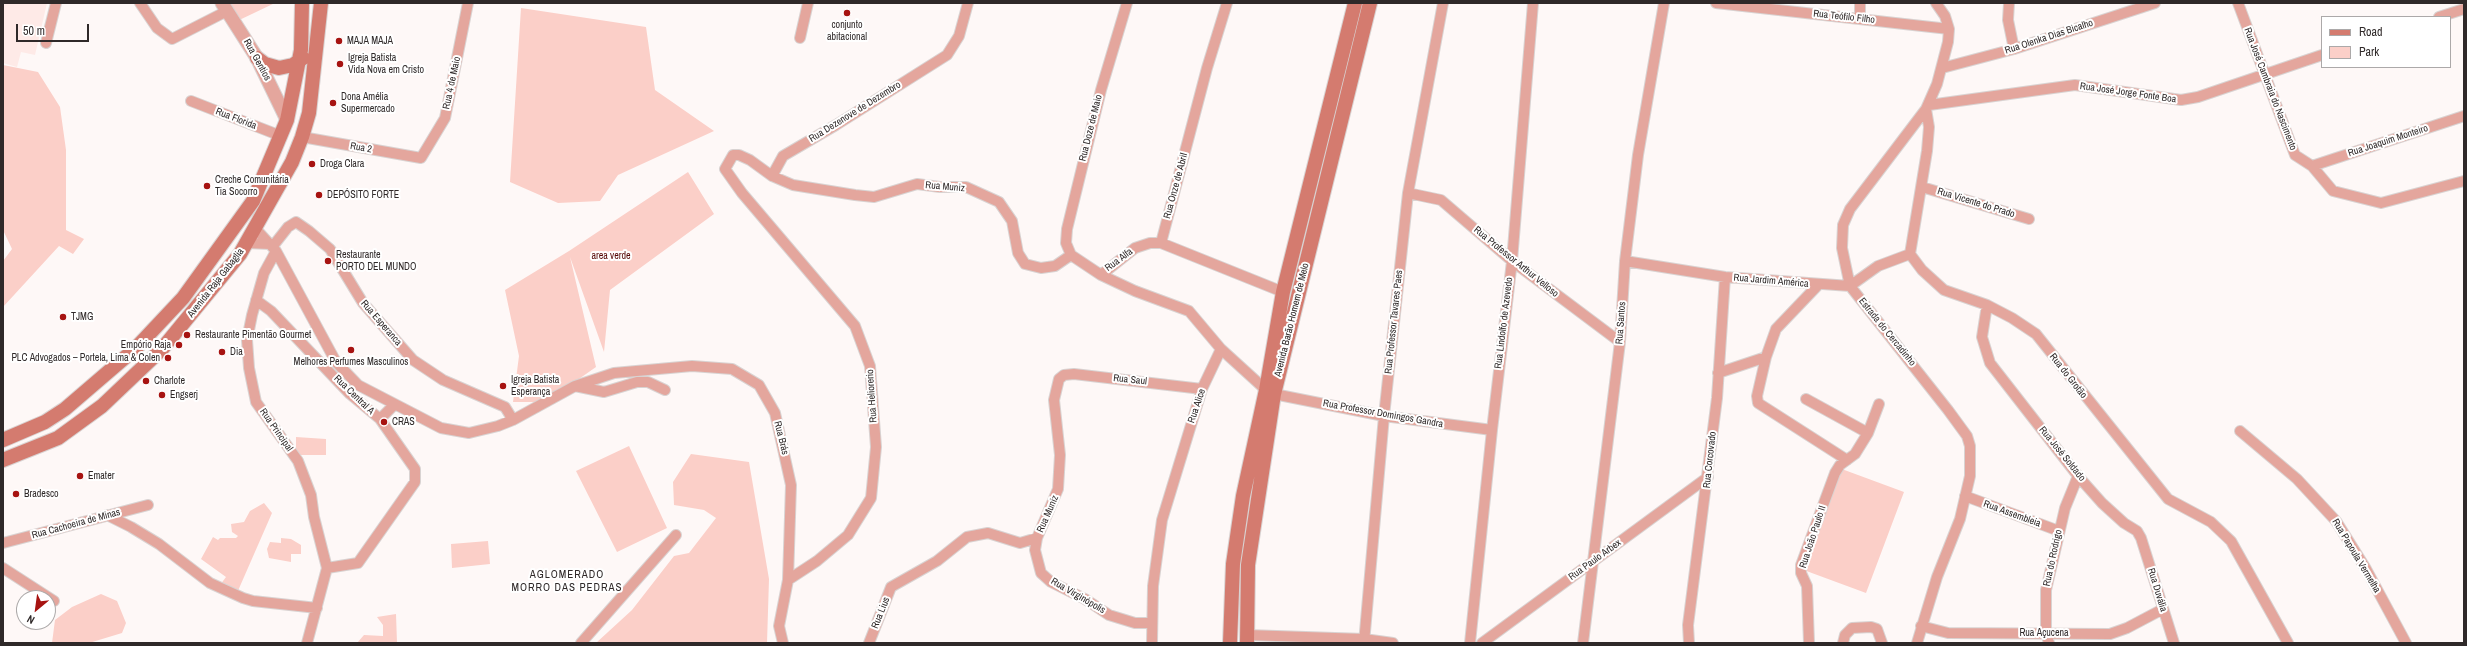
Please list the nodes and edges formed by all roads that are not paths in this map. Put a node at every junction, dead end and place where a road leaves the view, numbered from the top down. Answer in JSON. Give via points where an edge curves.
{"nodes":[{"id":1,"x":56,"y":3,"type":"edge"},
{"id":2,"x":140,"y":3,"type":"edge"},
{"id":3,"x":302,"y":3,"type":"edge"},
{"id":4,"x":321,"y":3,"type":"edge"},
{"id":5,"x":468,"y":3,"type":"edge"},
{"id":6,"x":808,"y":3,"type":"edge"},
{"id":7,"x":968,"y":3,"type":"edge"},
{"id":8,"x":1127,"y":3,"type":"edge"},
{"id":9,"x":1227,"y":3,"type":"edge"},
{"id":10,"x":1354,"y":3,"type":"edge"},
{"id":11,"x":1370,"y":3,"type":"edge"},
{"id":12,"x":1444,"y":3,"type":"edge"},
{"id":13,"x":1533,"y":3,"type":"edge"},
{"id":14,"x":1664,"y":3,"type":"edge"},
{"id":15,"x":1716,"y":3,"type":"edge"},
{"id":16,"x":1860,"y":3,"type":"edge"},
{"id":17,"x":1936,"y":3,"type":"edge"},
{"id":18,"x":2008,"y":3,"type":"edge"},
{"id":19,"x":2155,"y":3,"type":"edge"},
{"id":20,"x":2238,"y":3,"type":"edge"},
{"id":21,"x":225,"y":7,"type":"edge"},
{"id":22,"x":2464,"y":9,"type":"edge"},
{"id":23,"x":2442,"y":16,"type":"edge"},
{"id":24,"x":1860,"y":19,"type":"junction"},
{"id":25,"x":1949,"y":29,"type":"junction"},
{"id":26,"x":800,"y":38,"type":"dead end"},
{"id":27,"x":46,"y":42,"type":"dead end"},
{"id":28,"x":318,"y":43,"type":"junction"},
{"id":29,"x":2014,"y":49,"type":"junction"},
{"id":30,"x":2321,"y":55,"type":"edge"},
{"id":31,"x":257,"y":58,"type":"junction"},
{"id":32,"x":299,"y":62,"type":"junction"},
{"id":33,"x":1942,"y":68,"type":"junction"},
{"id":34,"x":2263,"y":74,"type":"junction"},
{"id":35,"x":191,"y":101,"type":"dead end"},
{"id":36,"x":1927,"y":107,"type":"junction"},
{"id":37,"x":2464,"y":116,"type":"edge"},
{"id":38,"x":287,"y":120,"type":"junction"},
{"id":39,"x":281,"y":136,"type":"junction"},
{"id":40,"x":302,"y":138,"type":"junction"},
{"id":41,"x":733,"y":155,"type":"joint"},
{"id":42,"x":420,"y":158,"type":"joint"},
{"id":43,"x":2312,"y":166,"type":"junction"},
{"id":44,"x":772,"y":176,"type":"junction"},
{"id":45,"x":2464,"y":182,"type":"edge"},
{"id":46,"x":1922,"y":187,"type":"junction"},
{"id":47,"x":1408,"y":193,"type":"junction"},
{"id":48,"x":2029,"y":219,"type":"dead end"},
{"id":49,"x":256,"y":228,"type":"junction"},
{"id":50,"x":247,"y":243,"type":"junction"},
{"id":51,"x":1161,"y":243,"type":"junction"},
{"id":52,"x":273,"y":247,"type":"junction"},
{"id":53,"x":1910,"y":254,"type":"junction"},
{"id":54,"x":1071,"y":255,"type":"junction"},
{"id":55,"x":1512,"y":261,"type":"junction"},
{"id":56,"x":1626,"y":262,"type":"junction"},
{"id":57,"x":1101,"y":274,"type":"junction"},
{"id":58,"x":1725,"y":277,"type":"junction"},
{"id":59,"x":1819,"y":284,"type":"junction"},
{"id":60,"x":1850,"y":286,"type":"junction"},
{"id":61,"x":1283,"y":292,"type":"junction"},
{"id":62,"x":256,"y":300,"type":"junction"},
{"id":63,"x":1986,"y":305,"type":"junction"},
{"id":64,"x":1620,"y":342,"type":"junction"},
{"id":65,"x":1221,"y":349,"type":"junction"},
{"id":66,"x":1766,"y":357,"type":"junction"},
{"id":67,"x":1718,"y":373,"type":"junction"},
{"id":68,"x":1059,"y":379,"type":"joint"},
{"id":69,"x":575,"y":386,"type":"junction"},
{"id":70,"x":1202,"y":389,"type":"junction"},
{"id":71,"x":665,"y":390,"type":"dead end"},
{"id":72,"x":1270,"y":392,"type":"junction"},
{"id":73,"x":1806,"y":399,"type":"dead end"},
{"id":74,"x":1879,"y":404,"type":"dead end"},
{"id":75,"x":394,"y":405,"type":"junction"},
{"id":76,"x":1384,"y":416,"type":"junction"},
{"id":77,"x":380,"y":419,"type":"junction"},
{"id":78,"x":513,"y":420,"type":"junction"},
{"id":79,"x":1492,"y":430,"type":"junction"},
{"id":80,"x":2240,"y":431,"type":"dead end"},
{"id":81,"x":1868,"y":433,"type":"junction"},
{"id":82,"x":3,"y":440,"type":"edge"},
{"id":83,"x":3,"y":460,"type":"edge"},
{"id":84,"x":1847,"y":460,"type":"junction"},
{"id":85,"x":2078,"y":476,"type":"junction"},
{"id":86,"x":1708,"y":477,"type":"junction"},
{"id":87,"x":1965,"y":496,"type":"junction"},
{"id":88,"x":148,"y":506,"type":"dead end"},
{"id":89,"x":107,"y":515,"type":"junction"},
{"id":90,"x":2059,"y":531,"type":"junction"},
{"id":91,"x":676,"y":535,"type":"dead end"},
{"id":92,"x":1037,"y":538,"type":"junction"},
{"id":93,"x":2141,"y":538,"type":"joint"},
{"id":94,"x":3,"y":543,"type":"edge"},
{"id":95,"x":936,"y":561,"type":"joint"},
{"id":96,"x":1592,"y":562,"type":"junction"},
{"id":97,"x":3,"y":568,"type":"edge"},
{"id":98,"x":327,"y":568,"type":"junction"},
{"id":99,"x":788,"y":580,"type":"junction"},
{"id":100,"x":37,"y":590,"type":"edge"},
{"id":101,"x":317,"y":608,"type":"junction"},
{"id":102,"x":2163,"y":609,"type":"junction"},
{"id":103,"x":1151,"y":623,"type":"junction"},
{"id":104,"x":1921,"y":626,"type":"junction"},
{"id":105,"x":2046,"y":633,"type":"junction"},
{"id":106,"x":2011,"y":638,"type":"edge"},
{"id":107,"x":1247,"y":639,"type":"edge"},
{"id":108,"x":1881,"y":639,"type":"edge"},
{"id":109,"x":1364,"y":641,"type":"edge"},
{"id":110,"x":307,"y":643,"type":"edge"},
{"id":111,"x":581,"y":643,"type":"edge"},
{"id":112,"x":783,"y":643,"type":"edge"},
{"id":113,"x":869,"y":643,"type":"edge"},
{"id":114,"x":1152,"y":643,"type":"edge"},
{"id":115,"x":1230,"y":643,"type":"edge"},
{"id":116,"x":1394,"y":643,"type":"edge"},
{"id":117,"x":1470,"y":643,"type":"edge"},
{"id":118,"x":1482,"y":643,"type":"edge"},
{"id":119,"x":1582,"y":643,"type":"edge"},
{"id":120,"x":1689,"y":643,"type":"edge"},
{"id":121,"x":1809,"y":643,"type":"edge"},
{"id":122,"x":1843,"y":643,"type":"edge"},
{"id":123,"x":1917,"y":643,"type":"edge"},
{"id":124,"x":2049,"y":643,"type":"edge"},
{"id":125,"x":2174,"y":643,"type":"edge"},
{"id":126,"x":2288,"y":643,"type":"edge"},
{"id":127,"x":2406,"y":643,"type":"edge"}],
"edges":[{"from":1,"to":27,"type":"street"},
{"from":2,"to":21,"type":"street","via":[[157,28],[172,39]]},
{"from":3,"to":32,"type":"main road","name":"Avenida Raja Gabaglia"},
{"from":4,"to":28,"type":"main road","name":"Avenida Raja Gabaglia"},
{"from":5,"to":42,"type":"street","name":"Rua 4 de Maio","via":[[444,118]]},
{"from":6,"to":26,"type":"street"},
{"from":7,"to":44,"type":"street","name":"Rua Dezenove de Dezembro","via":[[959,36],[947,55],[836,126],[783,156]]},
{"from":8,"to":54,"type":"street","name":"Rua Doze de Maio","via":[[1101,90],[1067,229],[1066,243]]},
{"from":9,"to":51,"type":"street","name":"Rua Onze de Abril","via":[[1207,68]]},
{"from":10,"to":61,"type":"main road","name":"Avenida Barão Homem de Melo"},
{"from":11,"to":72,"type":"main road","name":"Avenida Barão Homem de Melo"},
{"from":12,"to":47,"type":"street","name":"Rua Professor Tavares Paes"},
{"from":13,"to":55,"type":"street","name":"Rua Lindolfo de Azevedo"},
{"from":14,"to":56,"type":"street","name":"Rua Santos","via":[[1638,155]]},
{"from":15,"to":24,"type":"street","name":"Rua Teófilo Filho"},
{"from":16,"to":24,"type":"street"},
{"from":17,"to":25,"type":"street","via":[[1945,16]]},
{"from":18,"to":29,"type":"street","via":[[2008,20]]},
{"from":19,"to":29,"type":"street","name":"Rua Olenka Dias Bicalho"},
{"from":20,"to":34,"type":"street","name":"Rua José Cambraia do Nascimento"},
{"from":21,"to":31,"type":"street","name":"Rua Gentios"},
{"from":22,"to":23,"type":"street"},
{"from":24,"to":25,"type":"street","name":"Rua Teófilo Filho"},
{"from":25,"to":33,"type":"street","name":"Estrada do Cercadinho"},
{"from":28,"to":32,"type":"main road"},
{"from":28,"to":40,"type":"main road","name":"Avenida Raja Gabaglia","via":[[309,112]]},
{"from":29,"to":33,"type":"street","name":"Rua Olenka Dias Bicalho"},
{"from":30,"to":34,"type":"street","name":"Rua José Jorge Fonte Boa"},
{"from":31,"to":32,"type":"main road","via":[[279,68]]},
{"from":31,"to":38,"type":"street","name":"Rua Gentios"},
{"from":32,"to":38,"type":"main road","name":"Avenida Raja Gabaglia"},
{"from":33,"to":36,"type":"street","name":"Estrada do Cercadinho"},
{"from":34,"to":36,"type":"street","name":"Rua José Jorge Fonte Boa","via":[[2198,97],[2181,100],[2075,85]]},
{"from":34,"to":43,"type":"street","name":"Rua José Cambraia do Nascimento","via":[[2295,155]]},
{"from":35,"to":39,"type":"street","name":"Rua Florida"},
{"from":36,"to":46,"type":"street","via":[[1929,127]]},
{"from":36,"to":60,"type":"street","name":"Estrada do Cercadinho","via":[[1850,209],[1843,225],[1842,248]]},
{"from":37,"to":43,"type":"street","name":"Rua Joaquim Monteiro"},
{"from":38,"to":39,"type":"main road","name":"Avenida Raja Gabaglia"},
{"from":39,"to":82,"type":"main road","name":"Avenida Raja Gabaglia","via":[[253,201],[178,303],[136,348],[65,409],[45,422]]},
{"from":40,"to":42,"type":"street","name":"Rua 2"},
{"from":40,"to":49,"type":"main road","name":"Avenida Raja Gabaglia","via":[[292,162]]},
{"from":41,"to":44,"type":"street","name":"Rua Muniz","via":[[750,160]]},
{"from":41,"to":99,"type":"street","name":"Rua Heliorerio","via":[[725,169],[742,193],[854,326],[870,366],[876,448],[871,498],[848,535],[817,561]]},
{"from":43,"to":45,"type":"street","name":"Rua José Cambraia do Nascimento","via":[[2333,191],[2381,203]]},
{"from":44,"to":54,"type":"street","name":"Rua Muniz","via":[[793,185],[874,197],[917,184],[940,188],[966,187],[1000,202],[1012,221],[1018,252],[1025,264],[1041,268],[1055,266]]},
{"from":46,"to":48,"type":"street","name":"Rua Vicente do Prado"},
{"from":46,"to":53,"type":"street"},
{"from":47,"to":55,"type":"street","name":"Rua Professor Arthur Velloso","via":[[1441,200]]},
{"from":47,"to":76,"type":"street","name":"Rua Professor Tavares Paes"},
{"from":49,"to":50,"type":"main road","name":"Avenida Raja Gabaglia"},
{"from":49,"to":52,"type":"street"},
{"from":50,"to":52,"type":"street"},
{"from":50,"to":83,"type":"main road","name":"Avenida Raja Gabaglia","via":[[162,349],[124,386],[58,438]]},
{"from":51,"to":57,"type":"street","name":"Rua Alfa","via":[[1150,243],[1135,248]]},
{"from":51,"to":61,"type":"street"},
{"from":52,"to":62,"type":"street","name":"Rua Principal"},
{"from":52,"to":75,"type":"street","via":[[336,362],[358,385]]},
{"from":52,"to":78,"type":"street","name":"Rua Esperanca","via":[[288,227],[296,222],[309,231],[330,250],[363,303],[413,360],[443,380],[504,407]]},
{"from":53,"to":60,"type":"street","via":[[1878,266]]},
{"from":53,"to":63,"type":"street","name":"Rua do Grotão","via":[[1922,270],[1944,290]]},
{"from":54,"to":57,"type":"street"},
{"from":55,"to":64,"type":"street","name":"Rua Professor Arthur Velloso"},
{"from":55,"to":79,"type":"street","name":"Rua Lindolfo de Azevedo"},
{"from":56,"to":58,"type":"street","name":"Rua Jardim América"},
{"from":56,"to":64,"type":"street","name":"Rua Santos"},
{"from":57,"to":65,"type":"street","via":[[1135,291],[1189,311]]},
{"from":58,"to":59,"type":"street","name":"Rua Jardim América"},
{"from":58,"to":67,"type":"street","name":"Rua Corcovado"},
{"from":59,"to":60,"type":"street","name":"Rua Jardim América"},
{"from":59,"to":66,"type":"street","via":[[1776,329]]},
{"from":60,"to":87,"type":"street","name":"Estrada do Cercadinho","via":[[1967,436],[1970,446],[1970,476]]},
{"from":61,"to":72,"type":"main road","name":"Avenida Barão Homem de Melo","via":[[1273,349]]},
{"from":62,"to":77,"type":"street","name":"Rua Central A","via":[[271,311],[350,394]]},
{"from":62,"to":98,"type":"street","name":"Rua Principal","via":[[247,340],[249,368],[256,402],[298,461],[311,495]]},
{"from":63,"to":85,"type":"street","name":"Rua José Soldado","via":[[1982,338],[1990,363]]},
{"from":63,"to":126,"type":"street","name":"Rua do Grotão","via":[[2036,334],[2168,499],[2211,522],[2232,541]]},
{"from":64,"to":96,"type":"street","name":"Rua Santos"},
{"from":65,"to":70,"type":"street","name":"Rua Alice"},
{"from":65,"to":72,"type":"street"},
{"from":66,"to":67,"type":"street"},
{"from":66,"to":84,"type":"street","via":[[1757,396],[1758,403]]},
{"from":67,"to":86,"type":"street","name":"Rua Corcovado"},
{"from":68,"to":70,"type":"street","name":"Rua Saul","via":[[1064,375],[1074,374]]},
{"from":68,"to":92,"type":"street","name":"Rua Muniz","via":[[1054,400],[1060,456],[1058,489]]},
{"from":69,"to":71,"type":"street","via":[[604,392],[637,382],[648,382]]},
{"from":69,"to":78,"type":"street"},
{"from":69,"to":99,"type":"street","name":"Rua Brás","via":[[614,373],[692,366],[732,369],[759,385],[775,413],[790,485]]},
{"from":70,"to":103,"type":"street","name":"Rua Alice","via":[[1162,520],[1152,586]]},
{"from":72,"to":76,"type":"street","name":"Rua Professor Domingos Gandra"},
{"from":72,"to":107,"type":"main road","name":"Avenida Barão Homem de Melo","via":[[1248,565]]},
{"from":72,"to":115,"type":"main road","name":"Avenida Barão Homem de Melo","via":[[1243,496],[1233,564]]},
{"from":73,"to":81,"type":"street"},
{"from":74,"to":81,"type":"street","name":"Rua João Paulo II"},
{"from":75,"to":77,"type":"street"},
{"from":75,"to":78,"type":"street","via":[[441,428],[469,433]]},
{"from":76,"to":79,"type":"street","name":"Rua Professor Domingos Gandra"},
{"from":76,"to":109,"type":"street","name":"Rua Professor Tavares Paes"},
{"from":77,"to":98,"type":"street","name":"Rua Central A","via":[[415,469],[415,482],[358,563]]},
{"from":79,"to":117,"type":"street","name":"Rua Lindolfo de Azevedo"},
{"from":80,"to":127,"type":"street","name":"Rua Papoula Vermelha","via":[[2297,479],[2336,521],[2366,569]]},
{"from":81,"to":84,"type":"street","name":"Rua João Paulo II","via":[[1855,454]]},
{"from":84,"to":121,"type":"street","name":"Rua João Paulo II","via":[[1835,473],[1801,565],[1801,573],[1807,586]]},
{"from":85,"to":90,"type":"street","name":"Rua do Rodrigo"},
{"from":85,"to":93,"type":"street","name":"Rua José Soldado","via":[[2102,503],[2124,523],[2137,530]]},
{"from":86,"to":96,"type":"street","name":"Rua Paulo Arbex"},
{"from":86,"to":120,"type":"street","name":"Rua Corcovado","via":[[1688,625]]},
{"from":87,"to":90,"type":"street","name":"Rua Assembleia"},
{"from":87,"to":104,"type":"street","name":"Estrada do Cercadinho","via":[[1960,519]]},
{"from":88,"to":89,"type":"street","name":"Rua Cachoeira de Minas"},
{"from":89,"to":94,"type":"street","name":"Rua Cachoeira de Minas"},
{"from":89,"to":101,"type":"street","via":[[159,544],[210,583],[243,598]]},
{"from":90,"to":105,"type":"street","name":"Rua do Rodrigo","via":[[2046,590]]},
{"from":91,"to":111,"type":"street"},
{"from":92,"to":95,"type":"street","name":"Rua Muniz","via":[[1020,543],[988,533],[967,537]]},
{"from":92,"to":103,"type":"street","name":"Rua Virginópolis","via":[[1035,550],[1041,573],[1051,582],[1085,599],[1109,615],[1135,623]]},
{"from":93,"to":102,"type":"street","name":"Rua Duvália"},
{"from":95,"to":113,"type":"street","name":"Rua Lius","via":[[891,587]]},
{"from":96,"to":118,"type":"street","name":"Rua Paulo Arbex"},
{"from":96,"to":119,"type":"street","name":"Rua Santos"},
{"from":97,"to":100,"type":"street"},
{"from":98,"to":101,"type":"street","name":"Rua Principal"},
{"from":99,"to":112,"type":"street","name":"Rua Brás","via":[[779,626]]},
{"from":101,"to":110,"type":"street","name":"Rua Principal"},
{"from":102,"to":105,"type":"street","name":"Rua Açucena","via":[[2128,628],[2110,634]]},
{"from":102,"to":125,"type":"street","name":"Rua Duvália"},
{"from":103,"to":114,"type":"street","name":"Rua Alice"},
{"from":104,"to":106,"type":"street","name":"Rua Açucena","via":[[1948,633]]},
{"from":104,"to":123,"type":"street","name":"Estrada do Cercadinho"},
{"from":105,"to":106,"type":"street","name":"Rua Açucena"},
{"from":105,"to":124,"type":"street","name":"Rua do Rodrigo"},
{"from":107,"to":109,"type":"street"},
{"from":108,"to":122,"type":"street","via":[[1877,629],[1852,628],[1845,635]]},
{"from":109,"to":116,"type":"street"}]}
